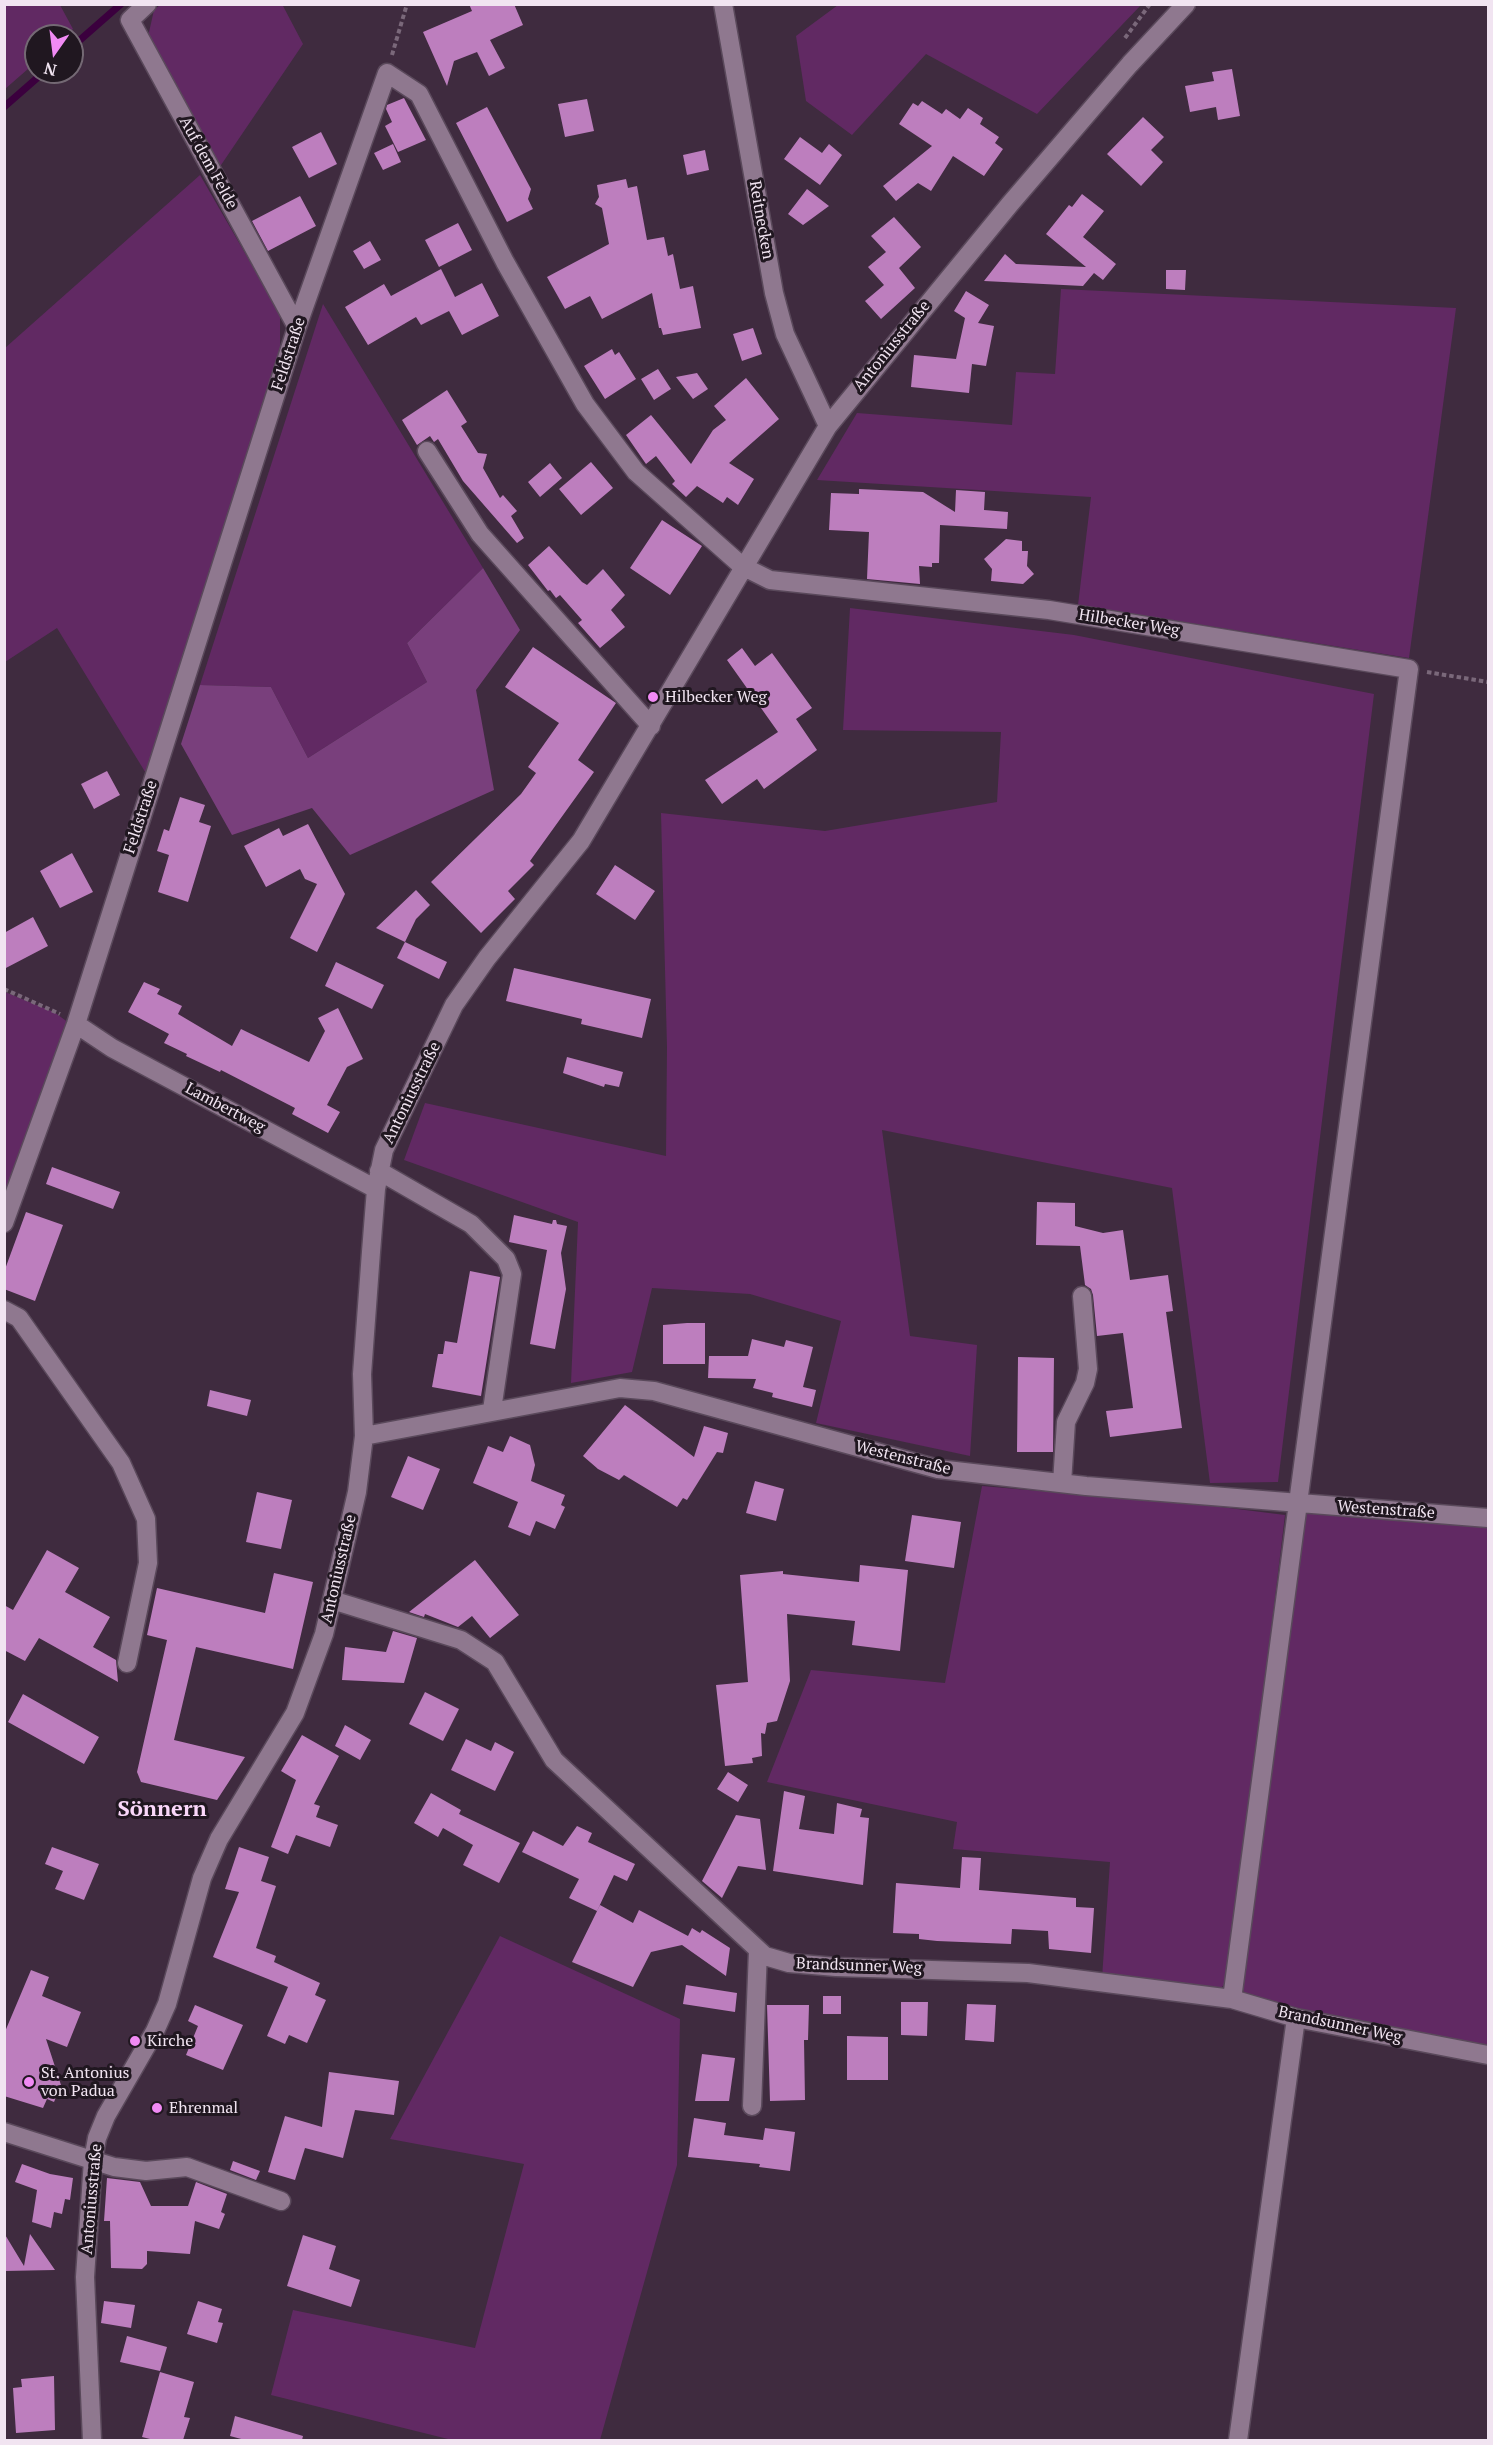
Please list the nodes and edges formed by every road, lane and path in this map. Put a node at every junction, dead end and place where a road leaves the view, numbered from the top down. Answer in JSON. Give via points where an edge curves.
{"nodes":[{"id":1,"x":147,"y":4,"type":"edge"},
{"id":2,"x":407,"y":4,"type":"edge"},
{"id":3,"x":723,"y":4,"type":"edge"},
{"id":4,"x":1186,"y":4,"type":"edge"},
{"id":5,"x":387,"y":73,"type":"junction"},
{"id":6,"x":297,"y":327,"type":"junction"},
{"id":7,"x":828,"y":426,"type":"junction"},
{"id":8,"x":427,"y":451,"type":"dead end"},
{"id":9,"x":742,"y":566,"type":"junction"},
{"id":10,"x":1409,"y":669,"type":"junction"},
{"id":11,"x":1488,"y":682,"type":"edge"},
{"id":12,"x":651,"y":726,"type":"junction"},
{"id":13,"x":4,"y":989,"type":"edge"},
{"id":14,"x":76,"y":1024,"type":"junction"},
{"id":15,"x":378,"y":1180,"type":"junction"},
{"id":16,"x":4,"y":1223,"type":"edge"},
{"id":17,"x":1082,"y":1296,"type":"dead end"},
{"id":18,"x":4,"y":1310,"type":"edge"},
{"id":19,"x":492,"y":1410,"type":"junction"},
{"id":20,"x":364,"y":1436,"type":"junction"},
{"id":21,"x":1062,"y":1483,"type":"junction"},
{"id":22,"x":1300,"y":1503,"type":"junction"},
{"id":23,"x":1488,"y":1518,"type":"edge"},
{"id":24,"x":332,"y":1600,"type":"junction"},
{"id":25,"x":127,"y":1663,"type":"dead end"},
{"id":26,"x":758,"y":1950,"type":"junction"},
{"id":27,"x":1232,"y":2000,"type":"junction"},
{"id":28,"x":1296,"y":2018,"type":"junction"},
{"id":29,"x":1488,"y":2055,"type":"edge"},
{"id":30,"x":752,"y":2106,"type":"dead end"},
{"id":31,"x":4,"y":2132,"type":"edge"},
{"id":32,"x":93,"y":2160,"type":"junction"},
{"id":33,"x":281,"y":2201,"type":"dead end"},
{"id":34,"x":92,"y":2440,"type":"edge"},
{"id":35,"x":1238,"y":2440,"type":"edge"}],
"edges":[{"from":1,"to":6,"type":"street","name":"Auf dem Felde","via":[[130,20]]},
{"from":2,"to":5,"type":"path"},
{"from":3,"to":7,"type":"street","name":"Reitnecken","via":[[774,293],[785,334]]},
{"from":4,"to":7,"type":"street","name":"Antoniusstraße","via":[[1010,204]]},
{"from":5,"to":6,"type":"street","name":"Feldstraße"},
{"from":5,"to":9,"type":"street","via":[[419,94],[505,262],[585,404],[636,472]]},
{"from":6,"to":14,"type":"street","name":"Feldstraße"},
{"from":7,"to":9,"type":"street","name":"Antoniusstraße"},
{"from":8,"to":12,"type":"street","via":[[480,534]]},
{"from":9,"to":10,"type":"street","name":"Hilbecker Weg","via":[[770,580],[1049,610]]},
{"from":9,"to":12,"type":"street","name":"Antoniusstraße"},
{"from":10,"to":11,"type":"path"},
{"from":10,"to":22,"type":"street"},
{"from":12,"to":15,"type":"street","name":"Antoniusstraße","via":[[580,841],[454,1005],[384,1150]]},
{"from":13,"to":14,"type":"path","via":[[54,1009]]},
{"from":14,"to":15,"type":"street","name":"Lambertweg","via":[[112,1048]]},
{"from":14,"to":16,"type":"street","name":"Feldstraße"},
{"from":15,"to":19,"type":"street","name":"Lambertweg","via":[[471,1224],[506,1259],[512,1274]]},
{"from":15,"to":20,"type":"street","name":"Antoniusstraße","via":[[362,1374]]},
{"from":17,"to":21,"type":"street","via":[[1088,1370],[1066,1422]]},
{"from":18,"to":25,"type":"street","via":[[20,1318],[121,1463],[146,1519],[148,1563]]},
{"from":19,"to":20,"type":"street","name":"Westenstraße"},
{"from":19,"to":21,"type":"street","name":"Westenstraße","via":[[620,1388],[654,1391],[938,1469]]},
{"from":20,"to":24,"type":"street","name":"Antoniusstraße","via":[[357,1492]]},
{"from":21,"to":22,"type":"street","name":"Westenstraße"},
{"from":22,"to":23,"type":"street","name":"Westenstraße"},
{"from":22,"to":27,"type":"street"},
{"from":24,"to":26,"type":"street","name":"Brandsunner Weg","via":[[461,1640],[495,1662],[554,1760]]},
{"from":24,"to":32,"type":"street","name":"Antoniusstraße","via":[[306,1688],[219,1839],[202,1878],[167,2004],[106,2116]]},
{"from":26,"to":27,"type":"street","name":"Brandsunner Weg","via":[[789,1963],[1028,1973]]},
{"from":26,"to":30,"type":"street"},
{"from":27,"to":28,"type":"street","name":"Brandsunner Weg"},
{"from":28,"to":29,"type":"street","name":"Brandsunner Weg"},
{"from":28,"to":35,"type":"street"},
{"from":31,"to":32,"type":"street"},
{"from":32,"to":33,"type":"street","via":[[146,2171],[188,2167]]},
{"from":32,"to":34,"type":"street","name":"Antoniusstraße","via":[[85,2277]]}]}
